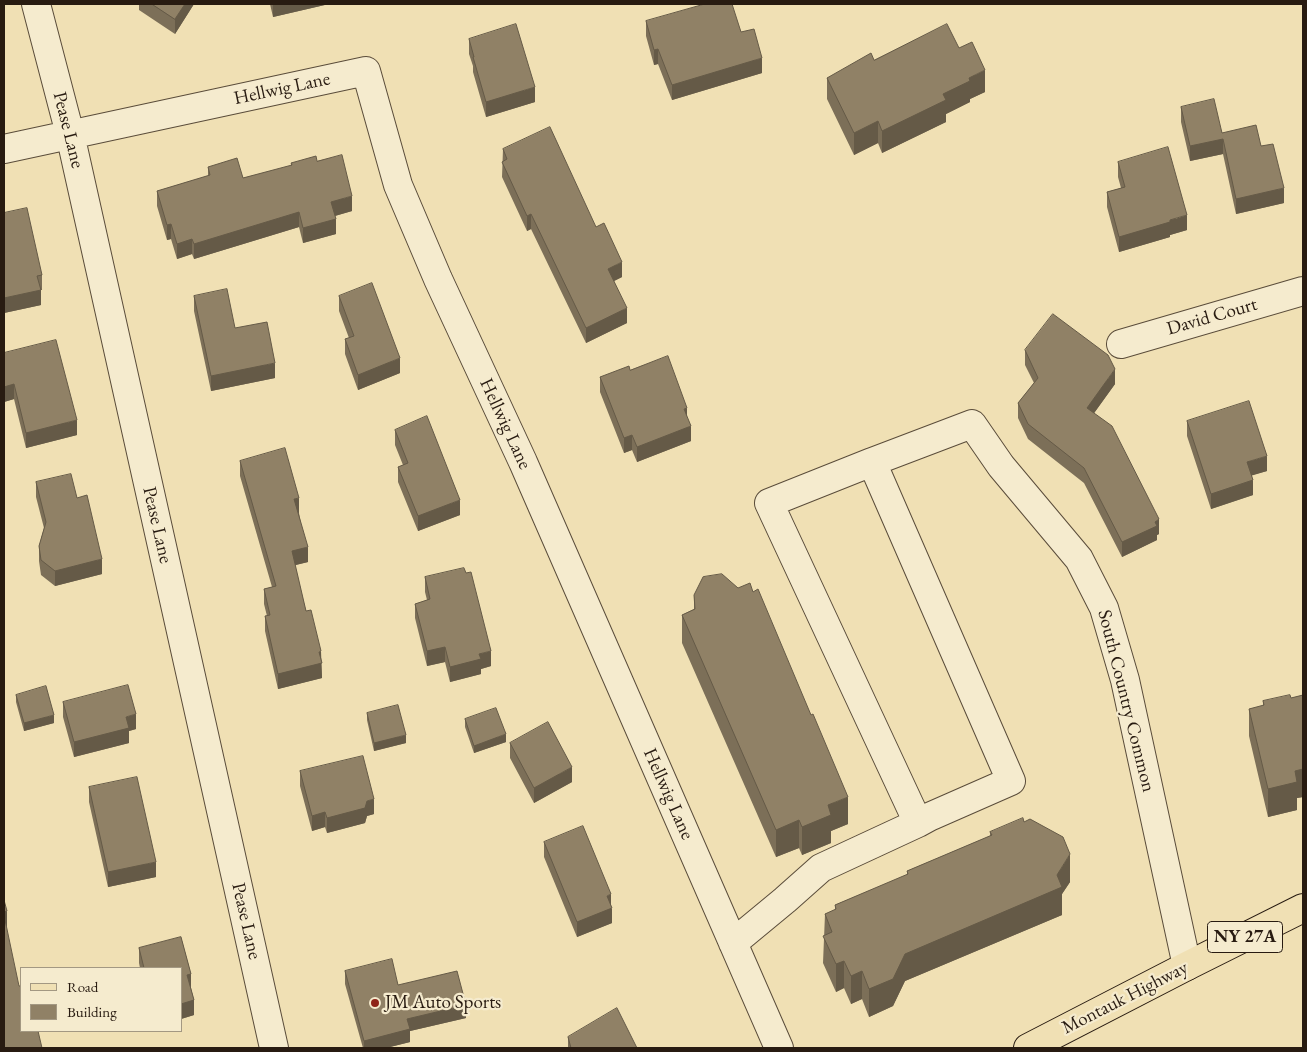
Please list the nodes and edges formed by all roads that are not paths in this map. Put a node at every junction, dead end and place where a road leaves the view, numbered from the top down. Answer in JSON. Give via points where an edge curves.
{"nodes":[{"id":1,"x":36,"y":4,"type":"edge"},
{"id":2,"x":70,"y":134,"type":"junction"},
{"id":3,"x":4,"y":149,"type":"edge"},
{"id":4,"x":1303,"y":291,"type":"edge"},
{"id":5,"x":1121,"y":344,"type":"dead end"},
{"id":6,"x":872,"y":462,"type":"junction"},
{"id":7,"x":918,"y":823,"type":"junction"},
{"id":8,"x":1303,"y":908,"type":"edge"},
{"id":9,"x":733,"y":943,"type":"junction"},
{"id":10,"x":1186,"y":966,"type":"junction"},
{"id":11,"x":274,"y":1048,"type":"edge"},
{"id":12,"x":779,"y":1048,"type":"edge"},
{"id":13,"x":1028,"y":1048,"type":"edge"}],
"edges":[{"from":1,"to":2,"type":"street","name":"Pease Lane"},
{"from":2,"to":3,"type":"street"},
{"from":2,"to":9,"type":"street","name":"Hellwig Lane","via":[[366,71],[398,185]]},
{"from":2,"to":11,"type":"street","name":"Pease Lane"},
{"from":4,"to":5,"type":"street","name":"David Court"},
{"from":6,"to":7,"type":"street","via":[[1012,781]]},
{"from":6,"to":7,"type":"street","via":[[770,503]]},
{"from":6,"to":10,"type":"street","name":"South Country Common","via":[[972,424],[1001,466],[1079,559],[1104,608],[1125,680]]},
{"from":7,"to":9,"type":"street","via":[[821,868]]},
{"from":8,"to":10,"type":"main road","name":"Montauk Highway","number":"NY 27A"},
{"from":9,"to":12,"type":"street","name":"Hellwig Lane"},
{"from":10,"to":13,"type":"main road","name":"Montauk Highway","number":"NY 27A"}]}
